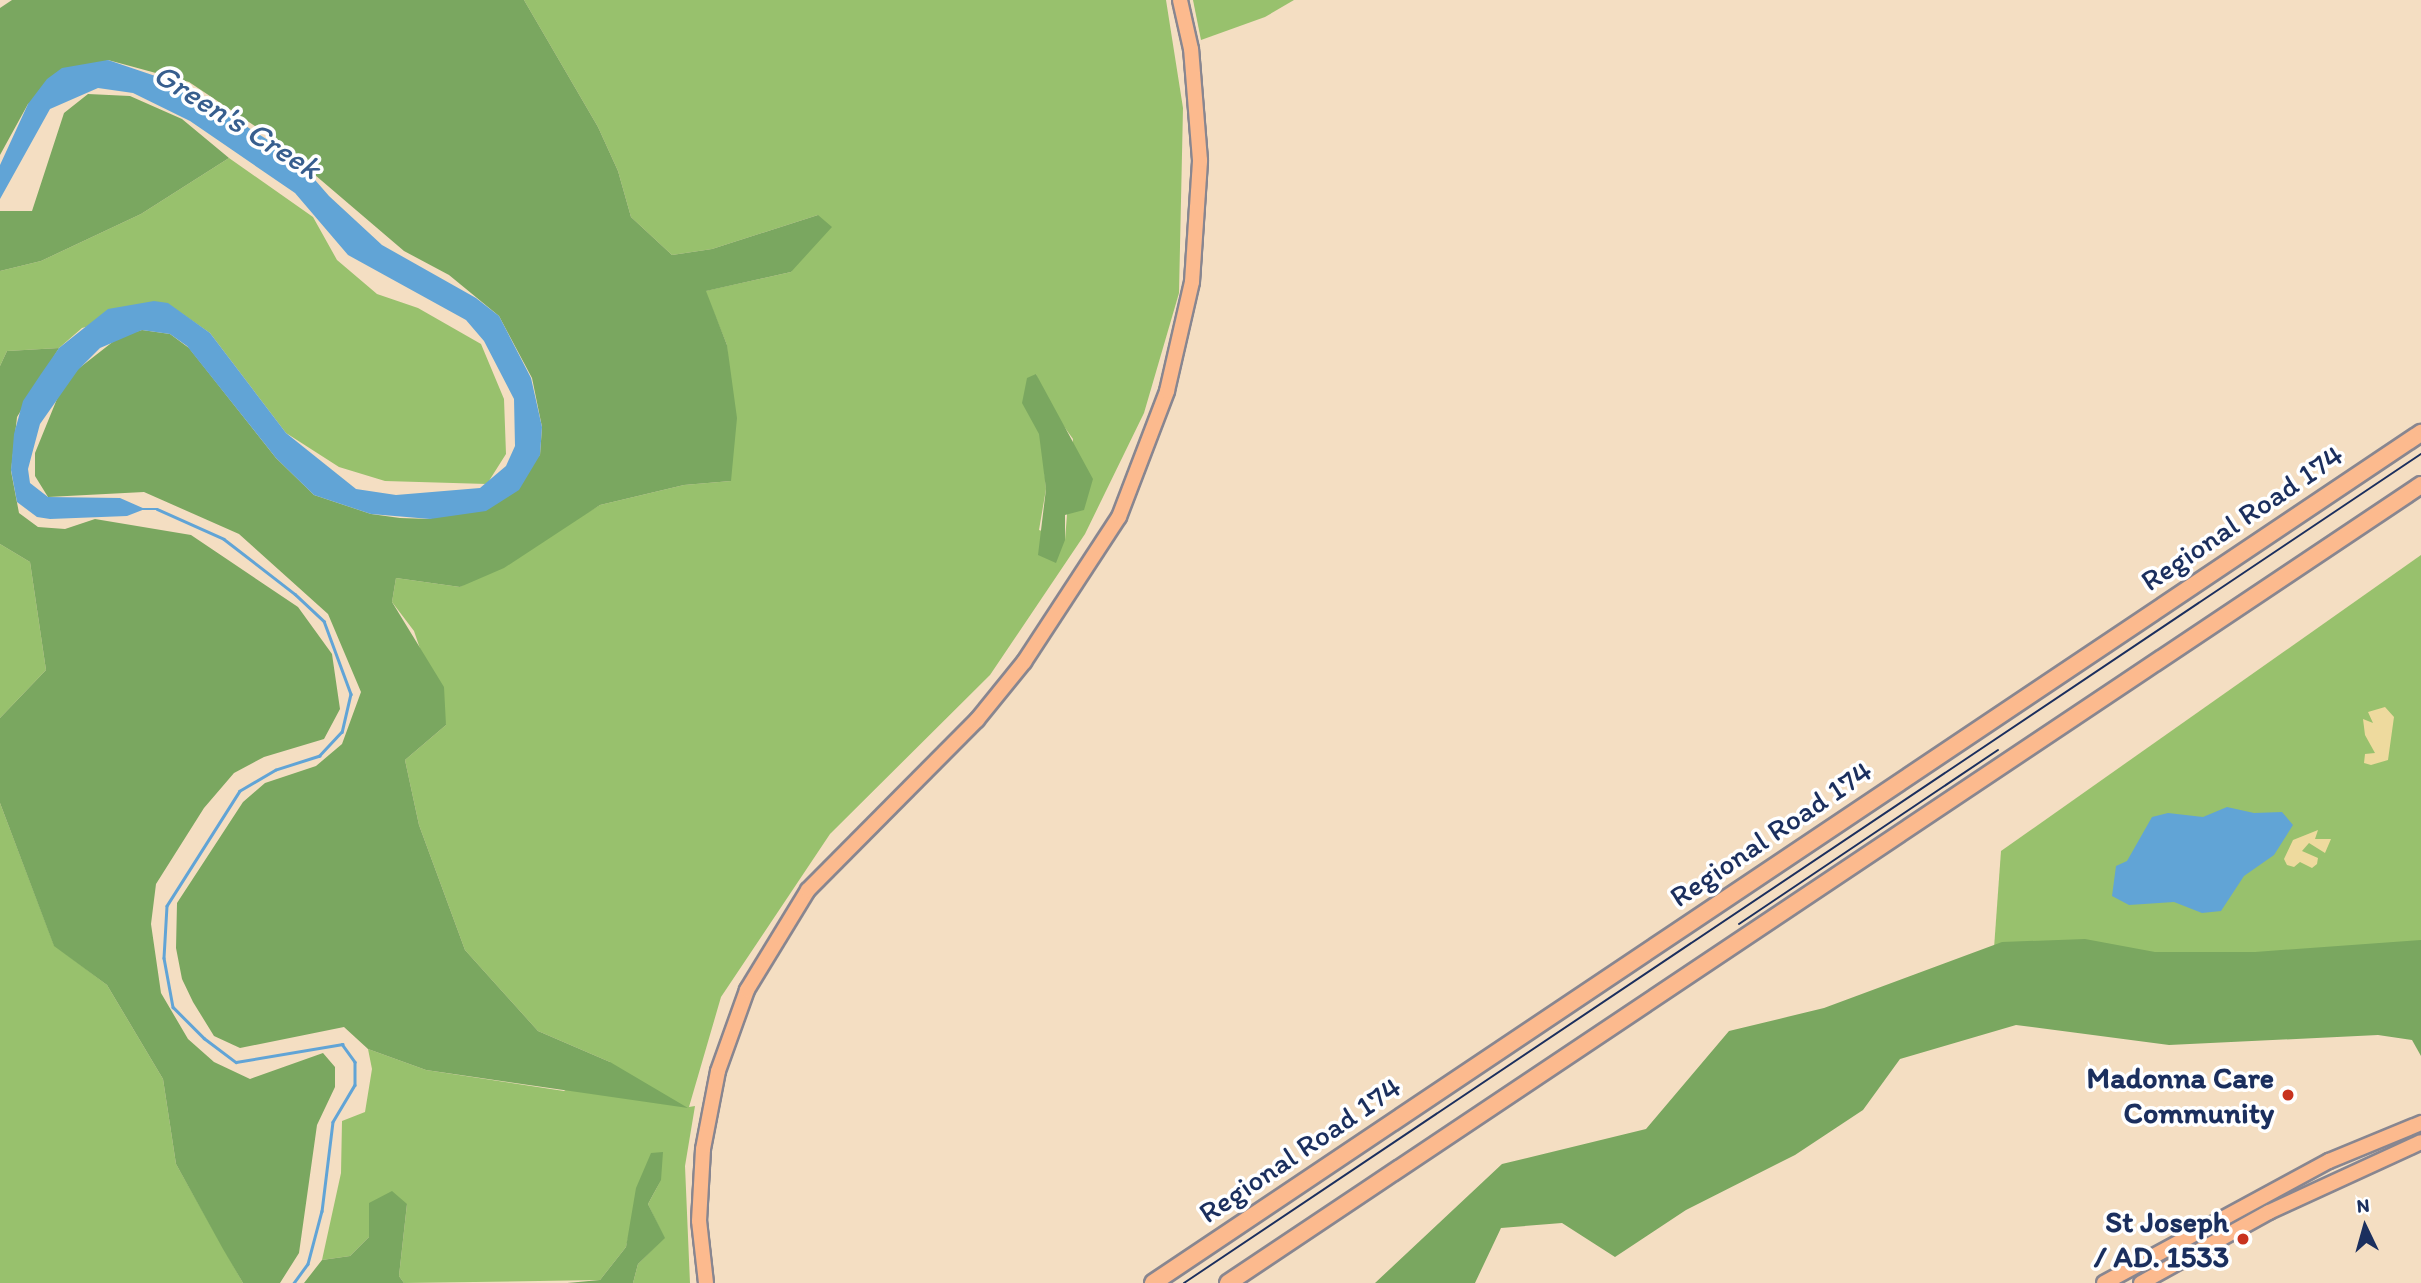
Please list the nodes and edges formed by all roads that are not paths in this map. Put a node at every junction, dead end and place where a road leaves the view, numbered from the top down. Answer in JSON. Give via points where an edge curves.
{"nodes":[{"id":1,"x":1180,"y":0,"type":"edge"},
{"id":2,"x":2421,"y":433,"type":"edge"},
{"id":3,"x":2421,"y":485,"type":"edge"},
{"id":4,"x":2421,"y":1123,"type":"edge"},
{"id":5,"x":2421,"y":1142,"type":"edge"},
{"id":6,"x":2259,"y":1196,"type":"junction"},
{"id":7,"x":2269,"y":1212,"type":"junction"},
{"id":8,"x":706,"y":1283,"type":"edge"},
{"id":9,"x":1153,"y":1283,"type":"edge"},
{"id":10,"x":1228,"y":1283,"type":"edge"},
{"id":11,"x":2104,"y":1283,"type":"edge"},
{"id":12,"x":2141,"y":1283,"type":"edge"}],
"edges":[{"from":1,"to":8,"type":"main road","via":[[1191,49],[1200,160],[1192,282],[1167,391],[1119,517],[1024,663],[977,720],[808,890],[747,990],[718,1071],[704,1149],[699,1220]]},
{"from":2,"to":9,"type":"highway","name":"Regional Road 174"},
{"from":3,"to":10,"type":"highway"},
{"from":4,"to":6,"type":"main road"},
{"from":5,"to":7,"type":"main road"},
{"from":6,"to":7,"type":"main road"},
{"from":6,"to":11,"type":"main road"},
{"from":7,"to":12,"type":"main road"}]}
